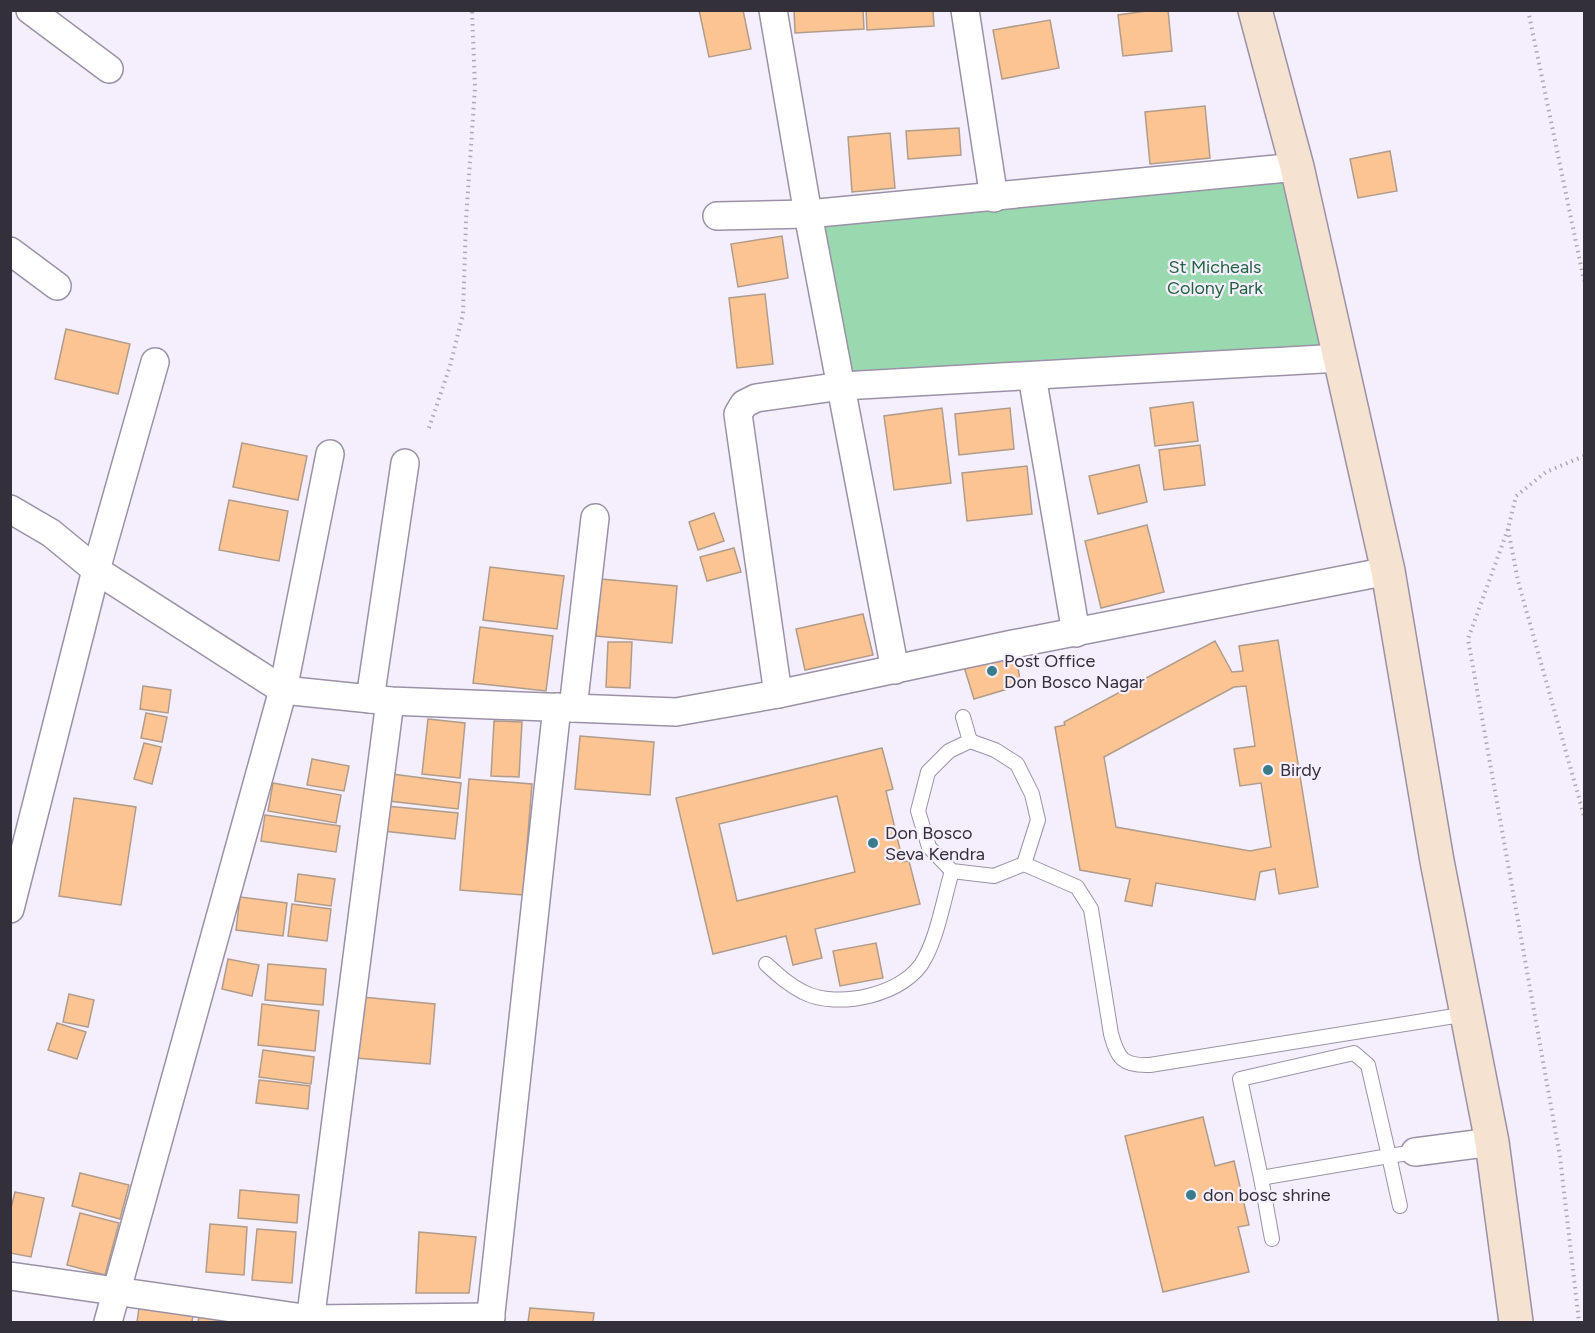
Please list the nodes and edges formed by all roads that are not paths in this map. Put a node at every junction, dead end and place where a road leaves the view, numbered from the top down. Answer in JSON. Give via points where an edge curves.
{"nodes":[{"id":1,"x":30,"y":10,"type":"edge"},
{"id":2,"x":773,"y":10,"type":"edge"},
{"id":3,"x":964,"y":10,"type":"edge"},
{"id":4,"x":1255,"y":10,"type":"edge"},
{"id":5,"x":109,"y":69,"type":"dead end"},
{"id":6,"x":1297,"y":167,"type":"junction"},
{"id":7,"x":994,"y":198,"type":"junction"},
{"id":8,"x":808,"y":214,"type":"junction"},
{"id":9,"x":717,"y":216,"type":"dead end"},
{"id":10,"x":10,"y":250,"type":"edge"},
{"id":11,"x":57,"y":286,"type":"dead end"},
{"id":12,"x":1340,"y":358,"type":"junction"},
{"id":13,"x":155,"y":362,"type":"dead end"},
{"id":14,"x":1032,"y":376,"type":"junction"},
{"id":15,"x":842,"y":386,"type":"junction"},
{"id":16,"x":330,"y":454,"type":"dead end"},
{"id":17,"x":405,"y":463,"type":"dead end"},
{"id":18,"x":10,"y":509,"type":"edge"},
{"id":19,"x":595,"y":518,"type":"dead end"},
{"id":20,"x":96,"y":570,"type":"junction"},
{"id":21,"x":1388,"y":571,"type":"junction"},
{"id":22,"x":1076,"y":633,"type":"junction"},
{"id":23,"x":895,"y":670,"type":"junction"},
{"id":24,"x":283,"y":690,"type":"junction"},
{"id":25,"x":778,"y":694,"type":"junction"},
{"id":26,"x":380,"y":700,"type":"junction"},
{"id":27,"x":565,"y":707,"type":"junction"},
{"id":28,"x":963,"y":717,"type":"dead end"},
{"id":29,"x":970,"y":741,"type":"junction"},
{"id":30,"x":1024,"y":864,"type":"junction"},
{"id":31,"x":952,"y":871,"type":"junction"},
{"id":32,"x":10,"y":909,"type":"edge"},
{"id":33,"x":766,"y":964,"type":"dead end"},
{"id":34,"x":1467,"y":1014,"type":"junction"},
{"id":35,"x":1492,"y":1142,"type":"junction"},
{"id":36,"x":1402,"y":1154,"type":"junction"},
{"id":37,"x":1261,"y":1178,"type":"junction"},
{"id":38,"x":1400,"y":1206,"type":"dead end"},
{"id":39,"x":1272,"y":1239,"type":"dead end"},
{"id":40,"x":10,"y":1276,"type":"edge"},
{"id":41,"x":117,"y":1290,"type":"junction"},
{"id":42,"x":491,"y":1320,"type":"edge"},
{"id":43,"x":310,"y":1321,"type":"edge"},
{"id":44,"x":108,"y":1323,"type":"edge"},
{"id":45,"x":1516,"y":1323,"type":"edge"}],
"edges":[{"from":1,"to":5,"type":"street"},
{"from":2,"to":8,"type":"street"},
{"from":3,"to":7,"type":"street"},
{"from":4,"to":6,"type":"main road"},
{"from":6,"to":7,"type":"street"},
{"from":6,"to":12,"type":"main road"},
{"from":7,"to":8,"type":"street"},
{"from":8,"to":9,"type":"street"},
{"from":8,"to":15,"type":"street"},
{"from":10,"to":11,"type":"street"},
{"from":12,"to":14,"type":"street"},
{"from":12,"to":21,"type":"main road"},
{"from":13,"to":20,"type":"street"},
{"from":14,"to":15,"type":"street"},
{"from":14,"to":22,"type":"street"},
{"from":15,"to":23,"type":"street"},
{"from":15,"to":25,"type":"street","via":[[756,398],[744,404],[738,414]]},
{"from":16,"to":24,"type":"street"},
{"from":17,"to":26,"type":"street"},
{"from":18,"to":20,"type":"street","via":[[51,533]]},
{"from":19,"to":27,"type":"street"},
{"from":20,"to":24,"type":"street"},
{"from":20,"to":32,"type":"street"},
{"from":21,"to":22,"type":"street"},
{"from":21,"to":34,"type":"main road"},
{"from":22,"to":23,"type":"street"},
{"from":23,"to":25,"type":"street"},
{"from":24,"to":26,"type":"street"},
{"from":24,"to":41,"type":"street"},
{"from":25,"to":27,"type":"street","via":[[676,712]]},
{"from":26,"to":27,"type":"street"},
{"from":26,"to":43,"type":"street"},
{"from":27,"to":42,"type":"street"},
{"from":28,"to":29,"type":"lane"},
{"from":29,"to":30,"type":"lane","via":[[1017,764],[1032,794],[1038,820]]},
{"from":29,"to":31,"type":"lane","via":[[949,751],[928,772],[918,811],[929,848]]},
{"from":30,"to":31,"type":"lane","via":[[993,876]]},
{"from":30,"to":34,"type":"lane","via":[[1077,887],[1091,909],[1115,1049],[1122,1059],[1134,1065]]},
{"from":31,"to":33,"type":"lane","via":[[925,960],[903,983],[873,996],[841,999],[804,993]]},
{"from":34,"to":35,"type":"main road"},
{"from":35,"to":36,"type":"street"},
{"from":35,"to":45,"type":"main road"},
{"from":36,"to":37,"type":"lane"},
{"from":36,"to":37,"type":"lane","via":[[1368,1065],[1354,1053],[1240,1079]]},
{"from":36,"to":38,"type":"lane"},
{"from":37,"to":39,"type":"lane"},
{"from":40,"to":41,"type":"street"},
{"from":41,"to":43,"type":"street"},
{"from":41,"to":44,"type":"street"},
{"from":42,"to":43,"type":"street"}]}
